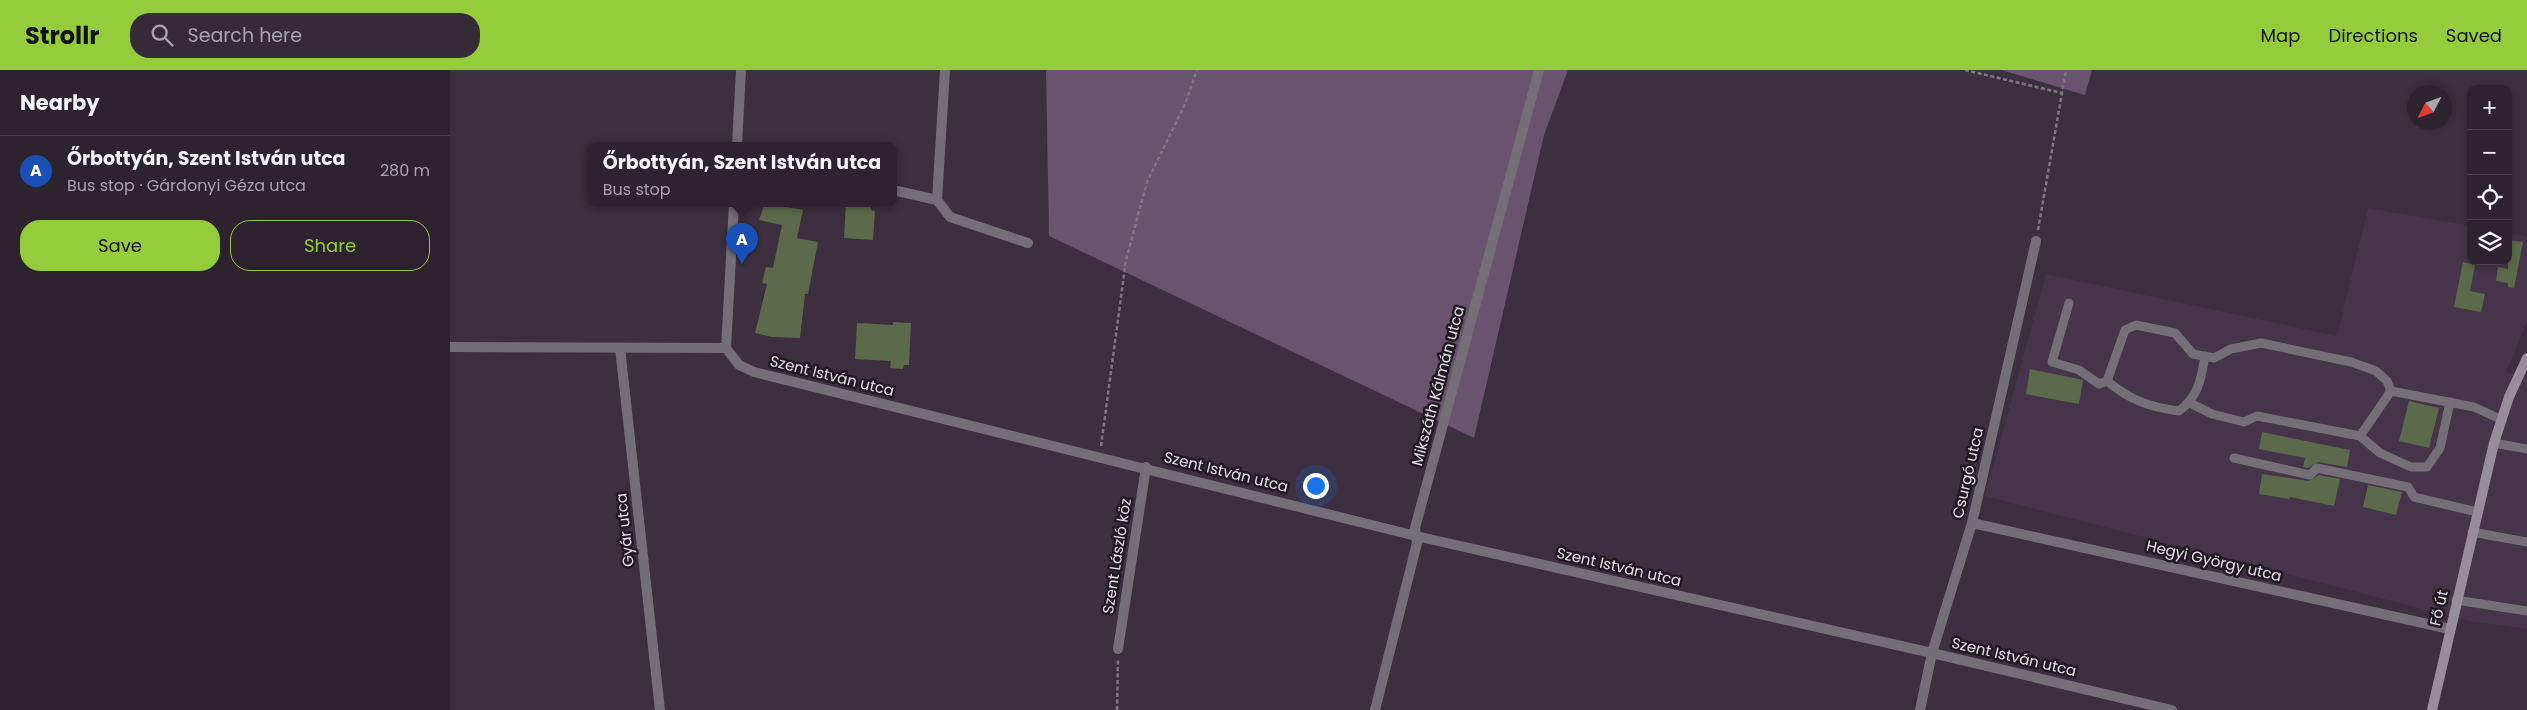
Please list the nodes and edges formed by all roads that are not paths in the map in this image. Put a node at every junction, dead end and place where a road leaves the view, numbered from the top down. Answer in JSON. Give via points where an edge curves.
{"nodes":[{"id":1,"x":741,"y":70,"type":"edge"},
{"id":2,"x":945,"y":70,"type":"edge"},
{"id":3,"x":1539,"y":70,"type":"edge"},
{"id":4,"x":737,"y":142,"type":"edge"},
{"id":5,"x":897,"y":191,"type":"edge"},
{"id":6,"x":937,"y":200,"type":"junction"},
{"id":7,"x":734,"y":207,"type":"edge"},
{"id":8,"x":2036,"y":241,"type":"road end"},
{"id":9,"x":1028,"y":243,"type":"dead end"},
{"id":10,"x":2069,"y":303,"type":"dead end"},
{"id":11,"x":450,"y":348,"type":"edge"},
{"id":12,"x":620,"y":348,"type":"junction"},
{"id":13,"x":726,"y":348,"type":"junction"},
{"id":14,"x":2205,"y":356,"type":"junction"},
{"id":15,"x":2527,"y":358,"type":"edge"},
{"id":16,"x":2106,"y":381,"type":"junction"},
{"id":17,"x":2391,"y":392,"type":"junction"},
{"id":18,"x":2450,"y":402,"type":"junction"},
{"id":19,"x":2190,"y":403,"type":"junction"},
{"id":20,"x":2500,"y":419,"type":"junction"},
{"id":21,"x":2360,"y":436,"type":"junction"},
{"id":22,"x":2494,"y":443,"type":"junction"},
{"id":23,"x":2527,"y":448,"type":"edge"},
{"id":24,"x":2234,"y":458,"type":"dead end"},
{"id":25,"x":1146,"y":467,"type":"junction"},
{"id":26,"x":2477,"y":512,"type":"junction"},
{"id":27,"x":1972,"y":523,"type":"junction"},
{"id":28,"x":2472,"y":532,"type":"junction"},
{"id":29,"x":1416,"y":536,"type":"junction"},
{"id":30,"x":2527,"y":542,"type":"edge"},
{"id":31,"x":2456,"y":600,"type":"junction"},
{"id":32,"x":2527,"y":611,"type":"edge"},
{"id":33,"x":2450,"y":629,"type":"junction"},
{"id":34,"x":1118,"y":649,"type":"road end"},
{"id":35,"x":1932,"y":653,"type":"junction"},
{"id":36,"x":660,"y":710,"type":"edge"},
{"id":37,"x":1375,"y":710,"type":"edge"},
{"id":38,"x":1920,"y":710,"type":"edge"},
{"id":39,"x":2172,"y":710,"type":"edge"},
{"id":40,"x":2432,"y":710,"type":"edge"}],
"edges":[{"from":1,"to":4,"type":"street"},
{"from":2,"to":6,"type":"street"},
{"from":3,"to":29,"type":"street","name":"Mikszáth Kálmán utca","via":[[1415,528]]},
{"from":5,"to":6,"type":"street"},
{"from":6,"to":9,"type":"street","via":[[950,217]]},
{"from":7,"to":13,"type":"street"},
{"from":8,"to":27,"type":"street","name":"Csurgó utca"},
{"from":10,"to":16,"type":"lane","via":[[2052,362],[2078,370],[2098,384]]},
{"from":11,"to":12,"type":"street"},
{"from":12,"to":13,"type":"street"},
{"from":12,"to":36,"type":"street","name":"Gyár utca"},
{"from":13,"to":25,"type":"street","name":"Szent István utca","via":[[739,365],[754,372]]},
{"from":14,"to":16,"type":"lane","via":[[2193,354],[2175,333],[2136,325],[2124,330]]},
{"from":14,"to":17,"type":"lane","via":[[2214,358],[2261,343],[2376,370],[2388,381]]},
{"from":14,"to":19,"type":"lane","via":[[2199,387]]},
{"from":15,"to":20,"type":"main road","name":"Fő út"},
{"from":16,"to":19,"type":"lane","via":[[2127,397],[2159,408],[2179,410]]},
{"from":17,"to":18,"type":"lane"},
{"from":17,"to":21,"type":"lane"},
{"from":18,"to":20,"type":"lane","via":[[2474,407]]},
{"from":18,"to":21,"type":"lane","via":[[2440,448],[2428,467],[2411,467],[2380,453]]},
{"from":19,"to":21,"type":"lane","via":[[2212,414],[2244,422],[2257,416]]},
{"from":20,"to":22,"type":"main road","name":"Fő út"},
{"from":22,"to":23,"type":"lane"},
{"from":22,"to":26,"type":"main road","name":"Fő út"},
{"from":24,"to":26,"type":"lane","via":[[2310,475],[2318,468],[2408,487],[2414,497]]},
{"from":25,"to":29,"type":"street","name":"Szent István utca"},
{"from":25,"to":34,"type":"street","name":"Szent László köz"},
{"from":26,"to":28,"type":"main road","name":"Fő út"},
{"from":27,"to":33,"type":"street","name":"Hegyi György utca"},
{"from":27,"to":35,"type":"street","name":"Csurgó utca"},
{"from":28,"to":30,"type":"lane"},
{"from":28,"to":31,"type":"main road","name":"Fő út"},
{"from":29,"to":35,"type":"street","name":"Szent István utca"},
{"from":29,"to":37,"type":"street","name":"Mikszáth Kálmán utca","via":[[1417,543]]},
{"from":31,"to":32,"type":"lane"},
{"from":31,"to":33,"type":"main road","name":"Fő út"},
{"from":33,"to":40,"type":"main road","name":"Fő út"},
{"from":35,"to":38,"type":"street","name":"Csurgó utca"},
{"from":35,"to":39,"type":"street","name":"Szent István utca"}]}
